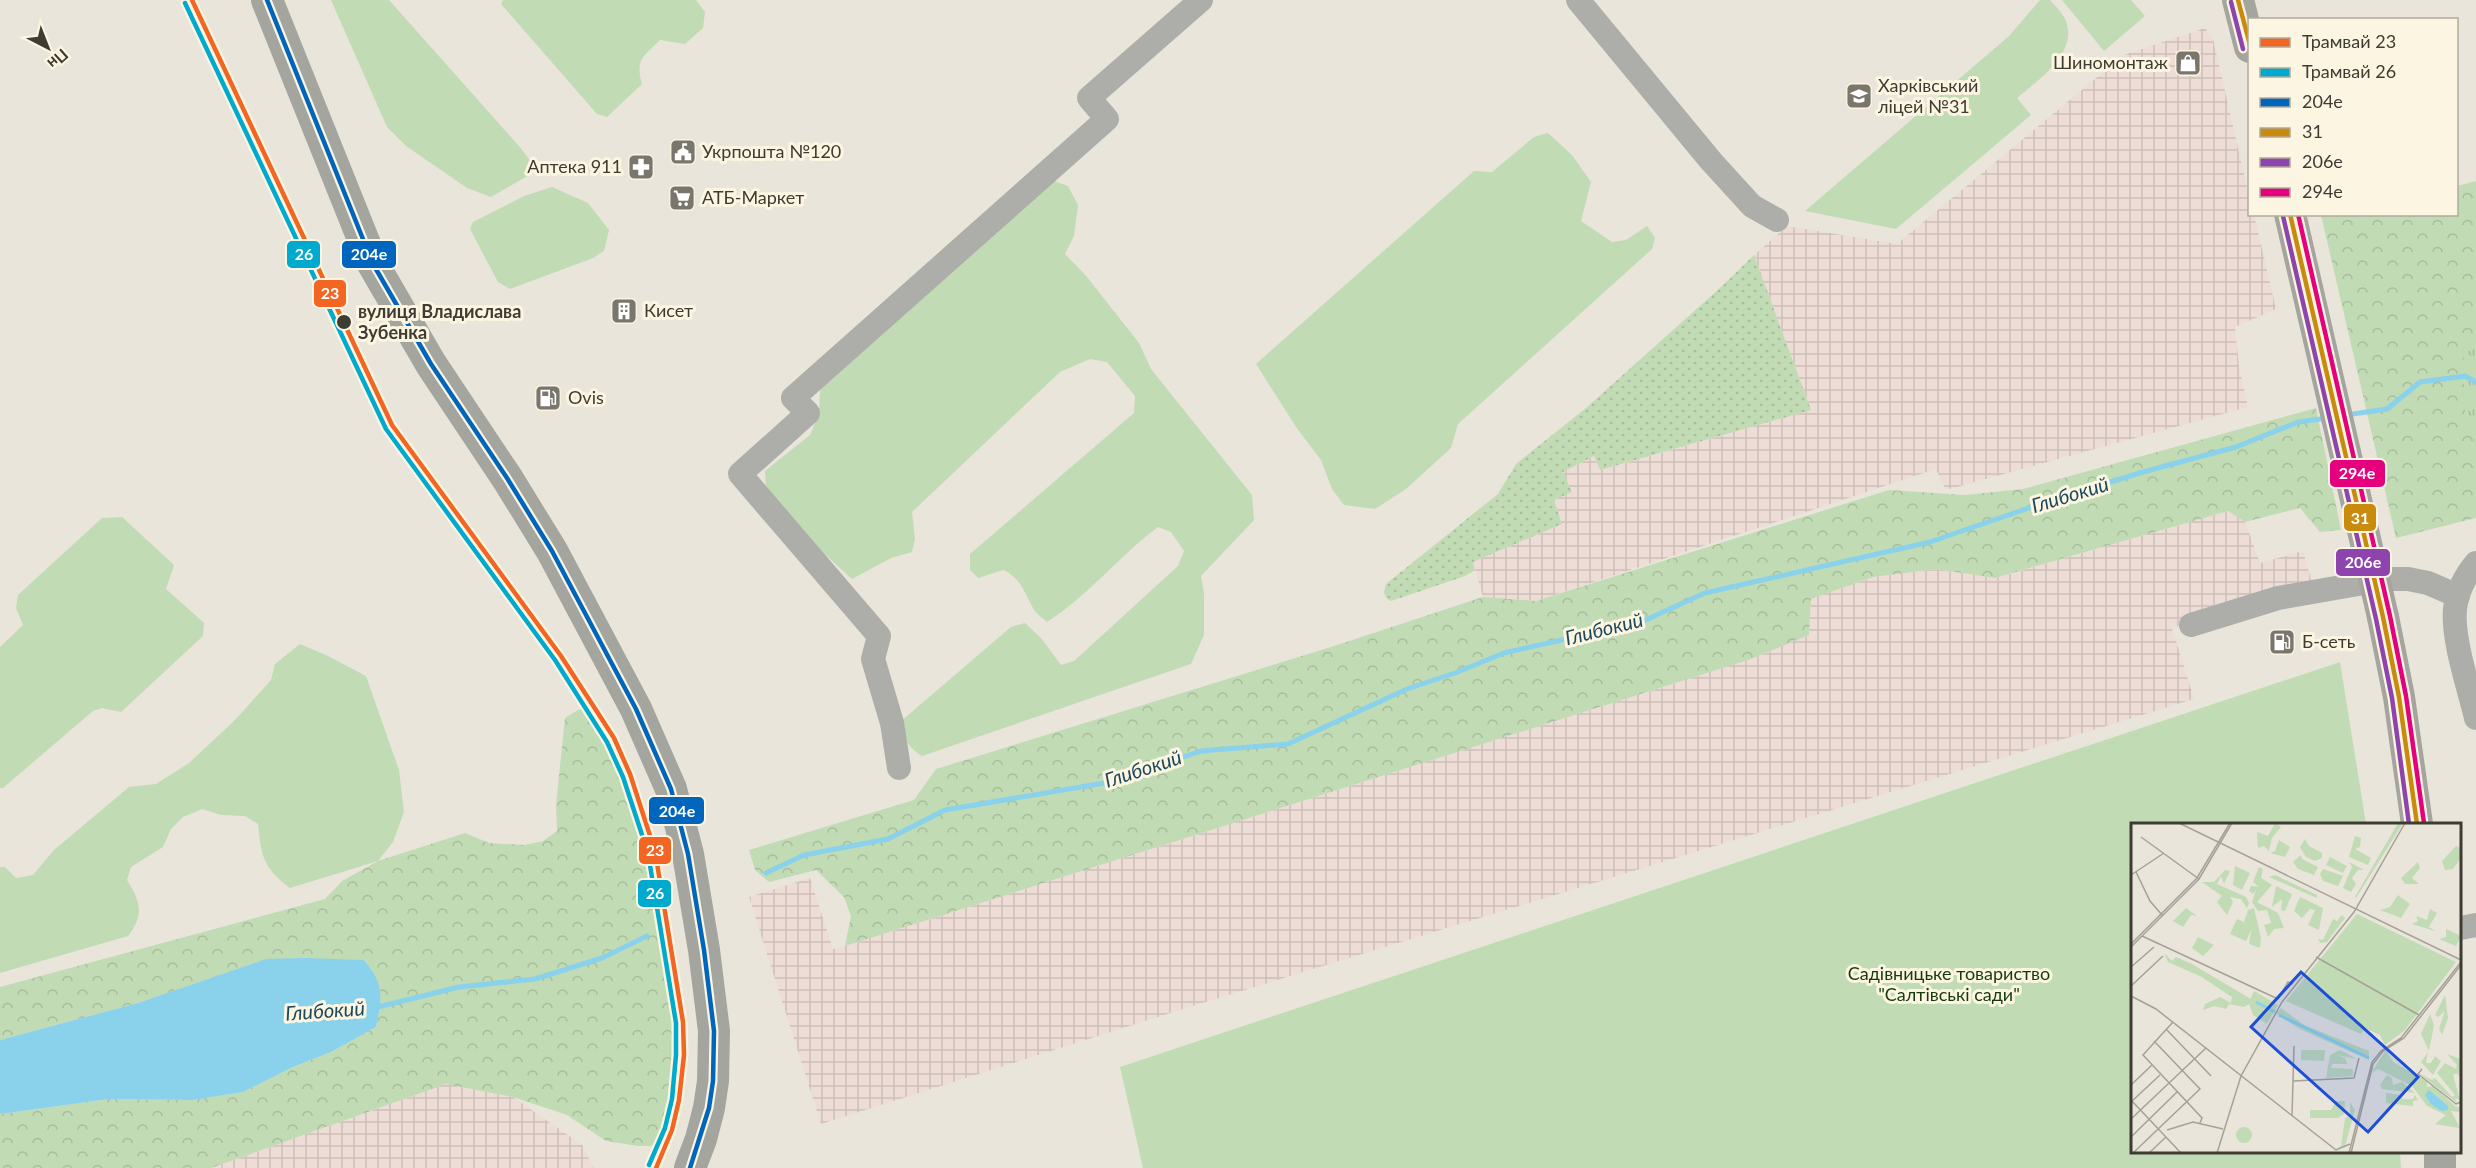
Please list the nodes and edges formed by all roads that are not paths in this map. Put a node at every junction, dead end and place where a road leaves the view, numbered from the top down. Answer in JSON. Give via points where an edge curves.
{"nodes":[{"id":1,"x":267,"y":0,"type":"edge"},
{"id":2,"x":1201,"y":0,"type":"edge"},
{"id":3,"x":1578,"y":0,"type":"edge"},
{"id":4,"x":2238,"y":0,"type":"edge"},
{"id":5,"x":2248,"y":38,"type":"edge"},
{"id":6,"x":2290,"y":216,"type":"edge"},
{"id":7,"x":1777,"y":220,"type":"dead end"},
{"id":8,"x":2476,"y":562,"type":"edge"},
{"id":9,"x":2458,"y":596,"type":"junction"},
{"id":10,"x":2191,"y":625,"type":"dead end"},
{"id":11,"x":2476,"y":718,"type":"edge"},
{"id":12,"x":899,"y":768,"type":"dead end"},
{"id":13,"x":2417,"y":823,"type":"edge"},
{"id":14,"x":2476,"y":924,"type":"edge"},
{"id":15,"x":2461,"y":928,"type":"edge"},
{"id":16,"x":690,"y":1168,"type":"edge"}],
"edges":[{"from":1,"to":16,"type":"main road","via":[[373,264],[431,364],[525,506],[594,628],[663,767],[688,854],[712,1007],[715,1054],[709,1108]]},
{"from":2,"to":12,"type":"street","via":[[1089,98],[1107,119],[793,398],[808,413],[740,474],[879,636],[873,660],[892,723]]},
{"from":3,"to":7,"type":"street","via":[[1718,169],[1752,206]]},
{"from":4,"to":5,"type":"main road"},
{"from":6,"to":13,"type":"main road","bridge":true,"via":[[2383,617]]},
{"from":8,"to":9,"type":"street"},
{"from":9,"to":10,"type":"street","via":[[2428,583],[2387,579],[2278,598]]},
{"from":9,"to":11,"type":"street","via":[[2457,637]]},
{"from":14,"to":15,"type":"street"}]}
